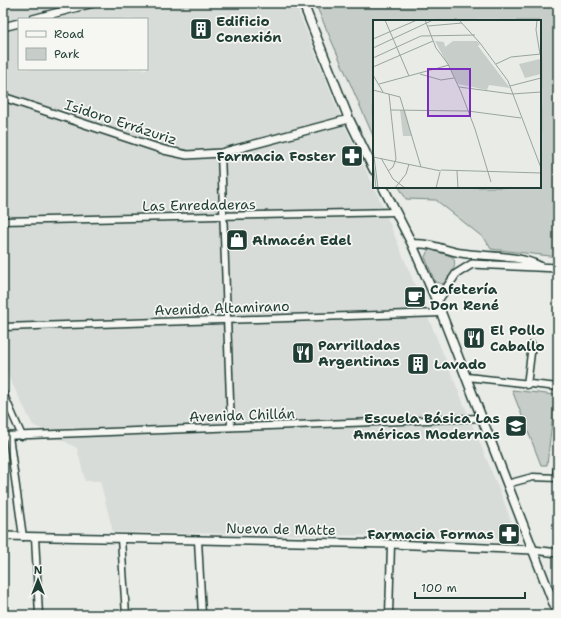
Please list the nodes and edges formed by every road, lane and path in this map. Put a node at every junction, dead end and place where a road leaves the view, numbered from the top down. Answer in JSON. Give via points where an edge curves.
{"nodes":[{"id":1,"x":93,"y":3,"type":"edge"},
{"id":2,"x":303,"y":3,"type":"edge"},
{"id":3,"x":37,"y":18,"type":"edge"},
{"id":4,"x":18,"y":23,"type":"edge"},
{"id":5,"x":3,"y":27,"type":"edge"},
{"id":6,"x":3,"y":97,"type":"edge"},
{"id":7,"x":349,"y":119,"type":"junction"},
{"id":8,"x":221,"y":153,"type":"junction"},
{"id":9,"x":373,"y":168,"type":"edge"},
{"id":10,"x":384,"y":188,"type":"edge"},
{"id":11,"x":396,"y":212,"type":"junction"},
{"id":12,"x":223,"y":216,"type":"junction"},
{"id":13,"x":3,"y":221,"type":"edge"},
{"id":14,"x":412,"y":244,"type":"junction"},
{"id":15,"x":541,"y":266,"type":"junction"},
{"id":16,"x":558,"y":268,"type":"edge"},
{"id":17,"x":437,"y":302,"type":"junction"},
{"id":18,"x":441,"y":313,"type":"junction"},
{"id":19,"x":227,"y":320,"type":"junction"},
{"id":20,"x":3,"y":327,"type":"edge"},
{"id":21,"x":532,"y":345,"type":"dead end"},
{"id":22,"x":467,"y":377,"type":"junction"},
{"id":23,"x":527,"y":385,"type":"junction"},
{"id":24,"x":558,"y":387,"type":"edge"},
{"id":25,"x":3,"y":393,"type":"edge"},
{"id":26,"x":481,"y":418,"type":"junction"},
{"id":27,"x":231,"y":427,"type":"junction"},
{"id":28,"x":6,"y":436,"type":"edge"},
{"id":29,"x":22,"y":436,"type":"junction"},
{"id":30,"x":558,"y":460,"type":"edge"},
{"id":31,"x":557,"y":478,"type":"edge"},
{"id":32,"x":507,"y":484,"type":"junction"},
{"id":33,"x":3,"y":536,"type":"edge"},
{"id":34,"x":23,"y":537,"type":"junction"},
{"id":35,"x":35,"y":537,"type":"junction"},
{"id":36,"x":121,"y":539,"type":"junction"},
{"id":37,"x":198,"y":540,"type":"junction"},
{"id":38,"x":391,"y":544,"type":"junction"},
{"id":39,"x":533,"y":550,"type":"junction"},
{"id":40,"x":558,"y":553,"type":"edge"},
{"id":41,"x":39,"y":615,"type":"edge"},
{"id":42,"x":126,"y":615,"type":"edge"},
{"id":43,"x":202,"y":615,"type":"edge"},
{"id":44,"x":390,"y":615,"type":"edge"},
{"id":45,"x":558,"y":615,"type":"edge"}],
"edges":[{"from":1,"to":3,"type":"street"},
{"from":2,"to":7,"type":"main road"},
{"from":4,"to":5,"type":"street"},
{"from":6,"to":8,"type":"street","name":"Isidoro Errázuriz","via":[[172,153],[198,156]]},
{"from":7,"to":8,"type":"street","name":"Isidoro Errázuriz"},
{"from":7,"to":9,"type":"main road"},
{"from":8,"to":12,"type":"street"},
{"from":10,"to":11,"type":"main road"},
{"from":11,"to":12,"type":"street","name":"Las Enredaderas"},
{"from":11,"to":14,"type":"main road"},
{"from":12,"to":13,"type":"street","name":"Las Enredaderas"},
{"from":12,"to":19,"type":"street"},
{"from":14,"to":15,"type":"street","via":[[427,243],[461,253],[526,260]]},
{"from":14,"to":17,"type":"main road"},
{"from":15,"to":16,"type":"street"},
{"from":15,"to":17,"type":"street","via":[[525,268],[472,264],[456,274]]},
{"from":17,"to":18,"type":"main road"},
{"from":18,"to":19,"type":"street","name":"Avenida Altamirano"},
{"from":18,"to":22,"type":"main road"},
{"from":19,"to":20,"type":"street","name":"Avenida Altamirano"},
{"from":19,"to":27,"type":"street"},
{"from":21,"to":23,"type":"street"},
{"from":22,"to":23,"type":"street"},
{"from":22,"to":26,"type":"main road"},
{"from":23,"to":24,"type":"street"},
{"from":25,"to":29,"type":"street"},
{"from":26,"to":27,"type":"street","name":"Avenida Chillán"},
{"from":26,"to":32,"type":"main road"},
{"from":27,"to":29,"type":"street","name":"Avenida Chillán"},
{"from":28,"to":29,"type":"street","name":"Avenida Chillán"},
{"from":28,"to":34,"type":"street"},
{"from":30,"to":31,"type":"street"},
{"from":31,"to":32,"type":"street","via":[[533,477]]},
{"from":32,"to":39,"type":"main road"},
{"from":33,"to":34,"type":"street","name":"Nueva de Matte"},
{"from":34,"to":35,"type":"street","name":"Nueva de Matte"},
{"from":35,"to":36,"type":"street","name":"Nueva de Matte"},
{"from":35,"to":41,"type":"street"},
{"from":36,"to":37,"type":"street","name":"Nueva de Matte"},
{"from":36,"to":42,"type":"street"},
{"from":37,"to":38,"type":"street","name":"Nueva de Matte"},
{"from":37,"to":43,"type":"street"},
{"from":38,"to":39,"type":"street","name":"Nueva de Matte"},
{"from":38,"to":44,"type":"street"},
{"from":39,"to":40,"type":"street","name":"Nueva de Matte"},
{"from":39,"to":45,"type":"main road"}]}
